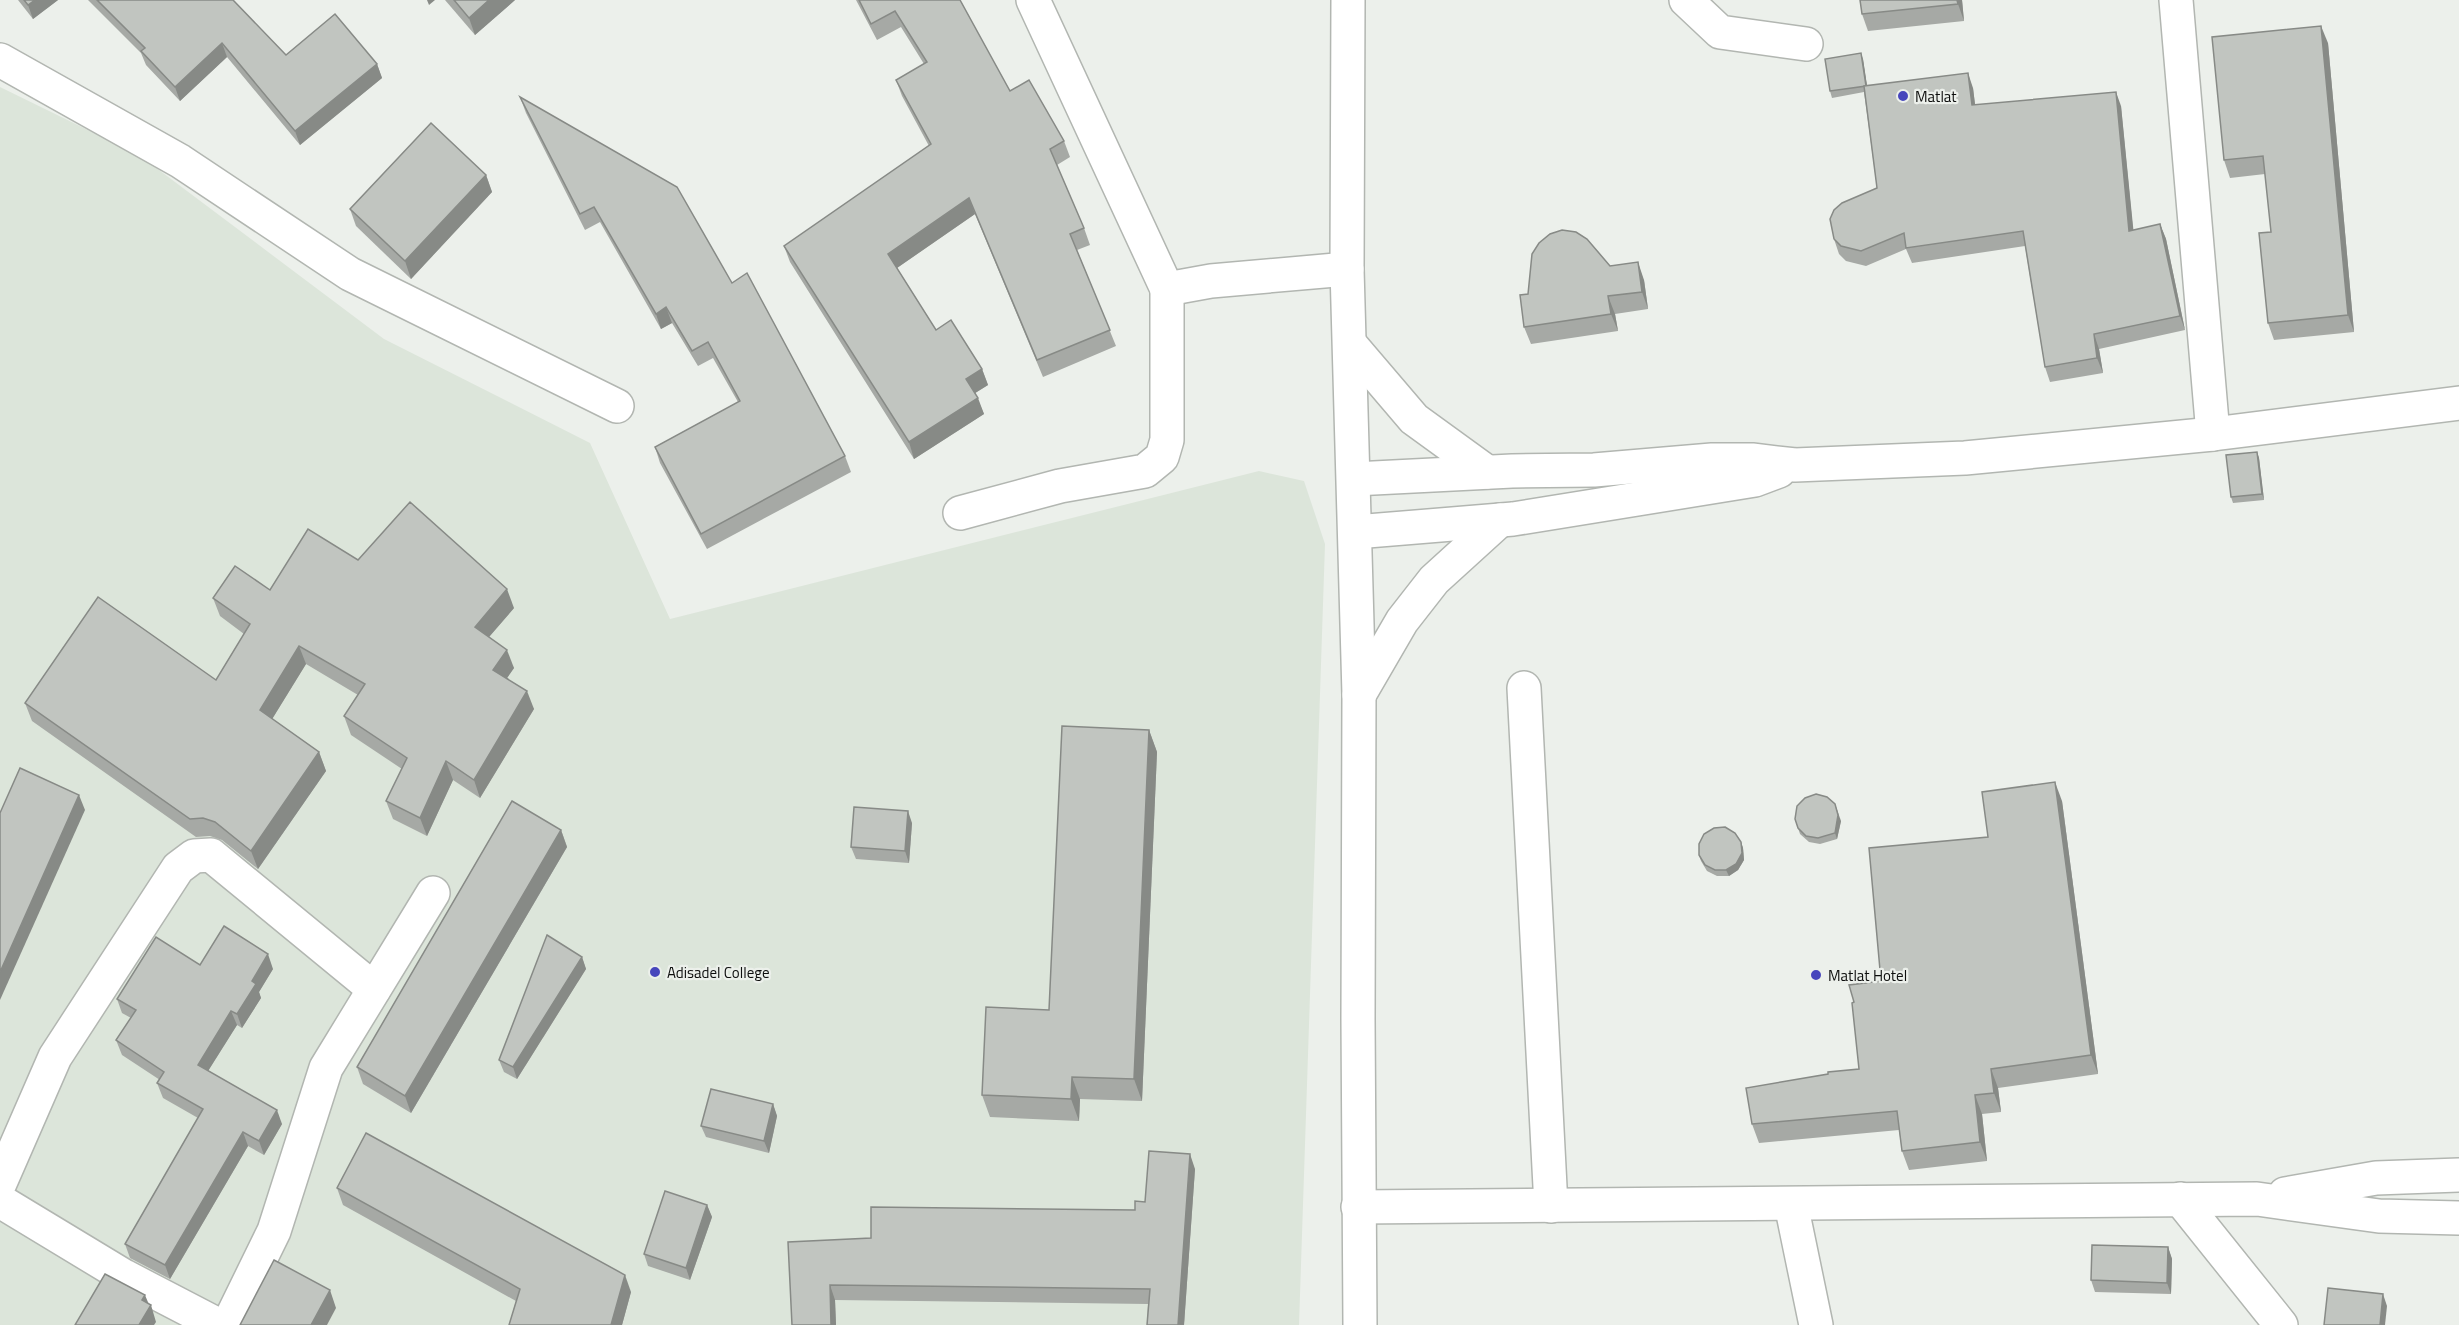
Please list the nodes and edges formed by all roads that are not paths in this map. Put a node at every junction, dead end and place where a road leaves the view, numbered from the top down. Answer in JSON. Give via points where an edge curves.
{"nodes":[{"id":1,"x":1033,"y":0,"type":"edge"},
{"id":2,"x":1348,"y":0,"type":"edge"},
{"id":3,"x":1686,"y":0,"type":"edge"},
{"id":4,"x":2176,"y":0,"type":"edge"},
{"id":5,"x":1806,"y":44,"type":"dead end"},
{"id":6,"x":0,"y":60,"type":"edge"},
{"id":7,"x":1347,"y":269,"type":"junction"},
{"id":8,"x":1167,"y":289,"type":"junction"},
{"id":9,"x":1350,"y":344,"type":"junction"},
{"id":10,"x":2459,"y":403,"type":"edge"},
{"id":11,"x":617,"y":406,"type":"dead end"},
{"id":12,"x":2213,"y":434,"type":"junction"},
{"id":13,"x":1795,"y":465,"type":"junction"},
{"id":14,"x":1487,"y":472,"type":"junction"},
{"id":15,"x":1354,"y":479,"type":"junction"},
{"id":16,"x":960,"y":513,"type":"dead end"},
{"id":17,"x":1500,"y":520,"type":"junction"},
{"id":18,"x":1355,"y":532,"type":"junction"},
{"id":19,"x":1524,"y":688,"type":"dead end"},
{"id":20,"x":1359,"y":695,"type":"junction"},
{"id":21,"x":433,"y":893,"type":"dead end"},
{"id":22,"x":374,"y":989,"type":"junction"},
{"id":23,"x":2459,"y":1175,"type":"edge"},
{"id":24,"x":0,"y":1183,"type":"edge"},
{"id":25,"x":2180,"y":1199,"type":"junction"},
{"id":26,"x":2257,"y":1199,"type":"junction"},
{"id":27,"x":0,"y":1201,"type":"edge"},
{"id":28,"x":1791,"y":1204,"type":"junction"},
{"id":29,"x":1551,"y":1206,"type":"junction"},
{"id":30,"x":1359,"y":1207,"type":"junction"},
{"id":31,"x":2459,"y":1218,"type":"edge"},
{"id":32,"x":218,"y":1325,"type":"edge"},
{"id":33,"x":228,"y":1325,"type":"edge"},
{"id":34,"x":1360,"y":1325,"type":"edge"},
{"id":35,"x":1816,"y":1325,"type":"edge"},
{"id":36,"x":2281,"y":1325,"type":"edge"}],
"edges":[{"from":1,"to":8,"type":"main road"},
{"from":2,"to":7,"type":"main road"},
{"from":3,"to":5,"type":"main road","via":[[1720,32]]},
{"from":4,"to":12,"type":"main road"},
{"from":6,"to":11,"type":"main road","via":[[180,161],[350,273]]},
{"from":7,"to":8,"type":"main road","via":[[1211,281]]},
{"from":7,"to":9,"type":"main road"},
{"from":8,"to":16,"type":"main road","via":[[1167,440],[1162,457],[1145,471],[1060,486]]},
{"from":9,"to":14,"type":"main road","via":[[1414,419]]},
{"from":9,"to":15,"type":"main road"},
{"from":10,"to":12,"type":"main road"},
{"from":12,"to":13,"type":"main road","via":[[1965,458]]},
{"from":13,"to":14,"type":"main road","via":[[1712,460],[1594,470]]},
{"from":13,"to":17,"type":"main road","via":[[1745,482]]},
{"from":14,"to":15,"type":"main road"},
{"from":15,"to":18,"type":"main road"},
{"from":17,"to":18,"type":"main road"},
{"from":17,"to":20,"type":"main road","via":[[1434,580],[1402,621]]},
{"from":18,"to":20,"type":"main road"},
{"from":19,"to":29,"type":"main road"},
{"from":20,"to":30,"type":"main road"},
{"from":21,"to":22,"type":"main road"},
{"from":22,"to":24,"type":"main road","via":[[211,855],[194,856],[178,868],[55,1057]]},
{"from":22,"to":33,"type":"main road","via":[[326,1068],[274,1231]]},
{"from":23,"to":26,"type":"main road","via":[[2376,1178]]},
{"from":25,"to":26,"type":"main road"},
{"from":25,"to":28,"type":"main road"},
{"from":25,"to":36,"type":"main road"},
{"from":26,"to":31,"type":"main road","via":[[2379,1216]]},
{"from":27,"to":32,"type":"main road","via":[[124,1276]]},
{"from":28,"to":29,"type":"main road"},
{"from":28,"to":35,"type":"main road"},
{"from":29,"to":30,"type":"main road"},
{"from":30,"to":34,"type":"main road"}]}
